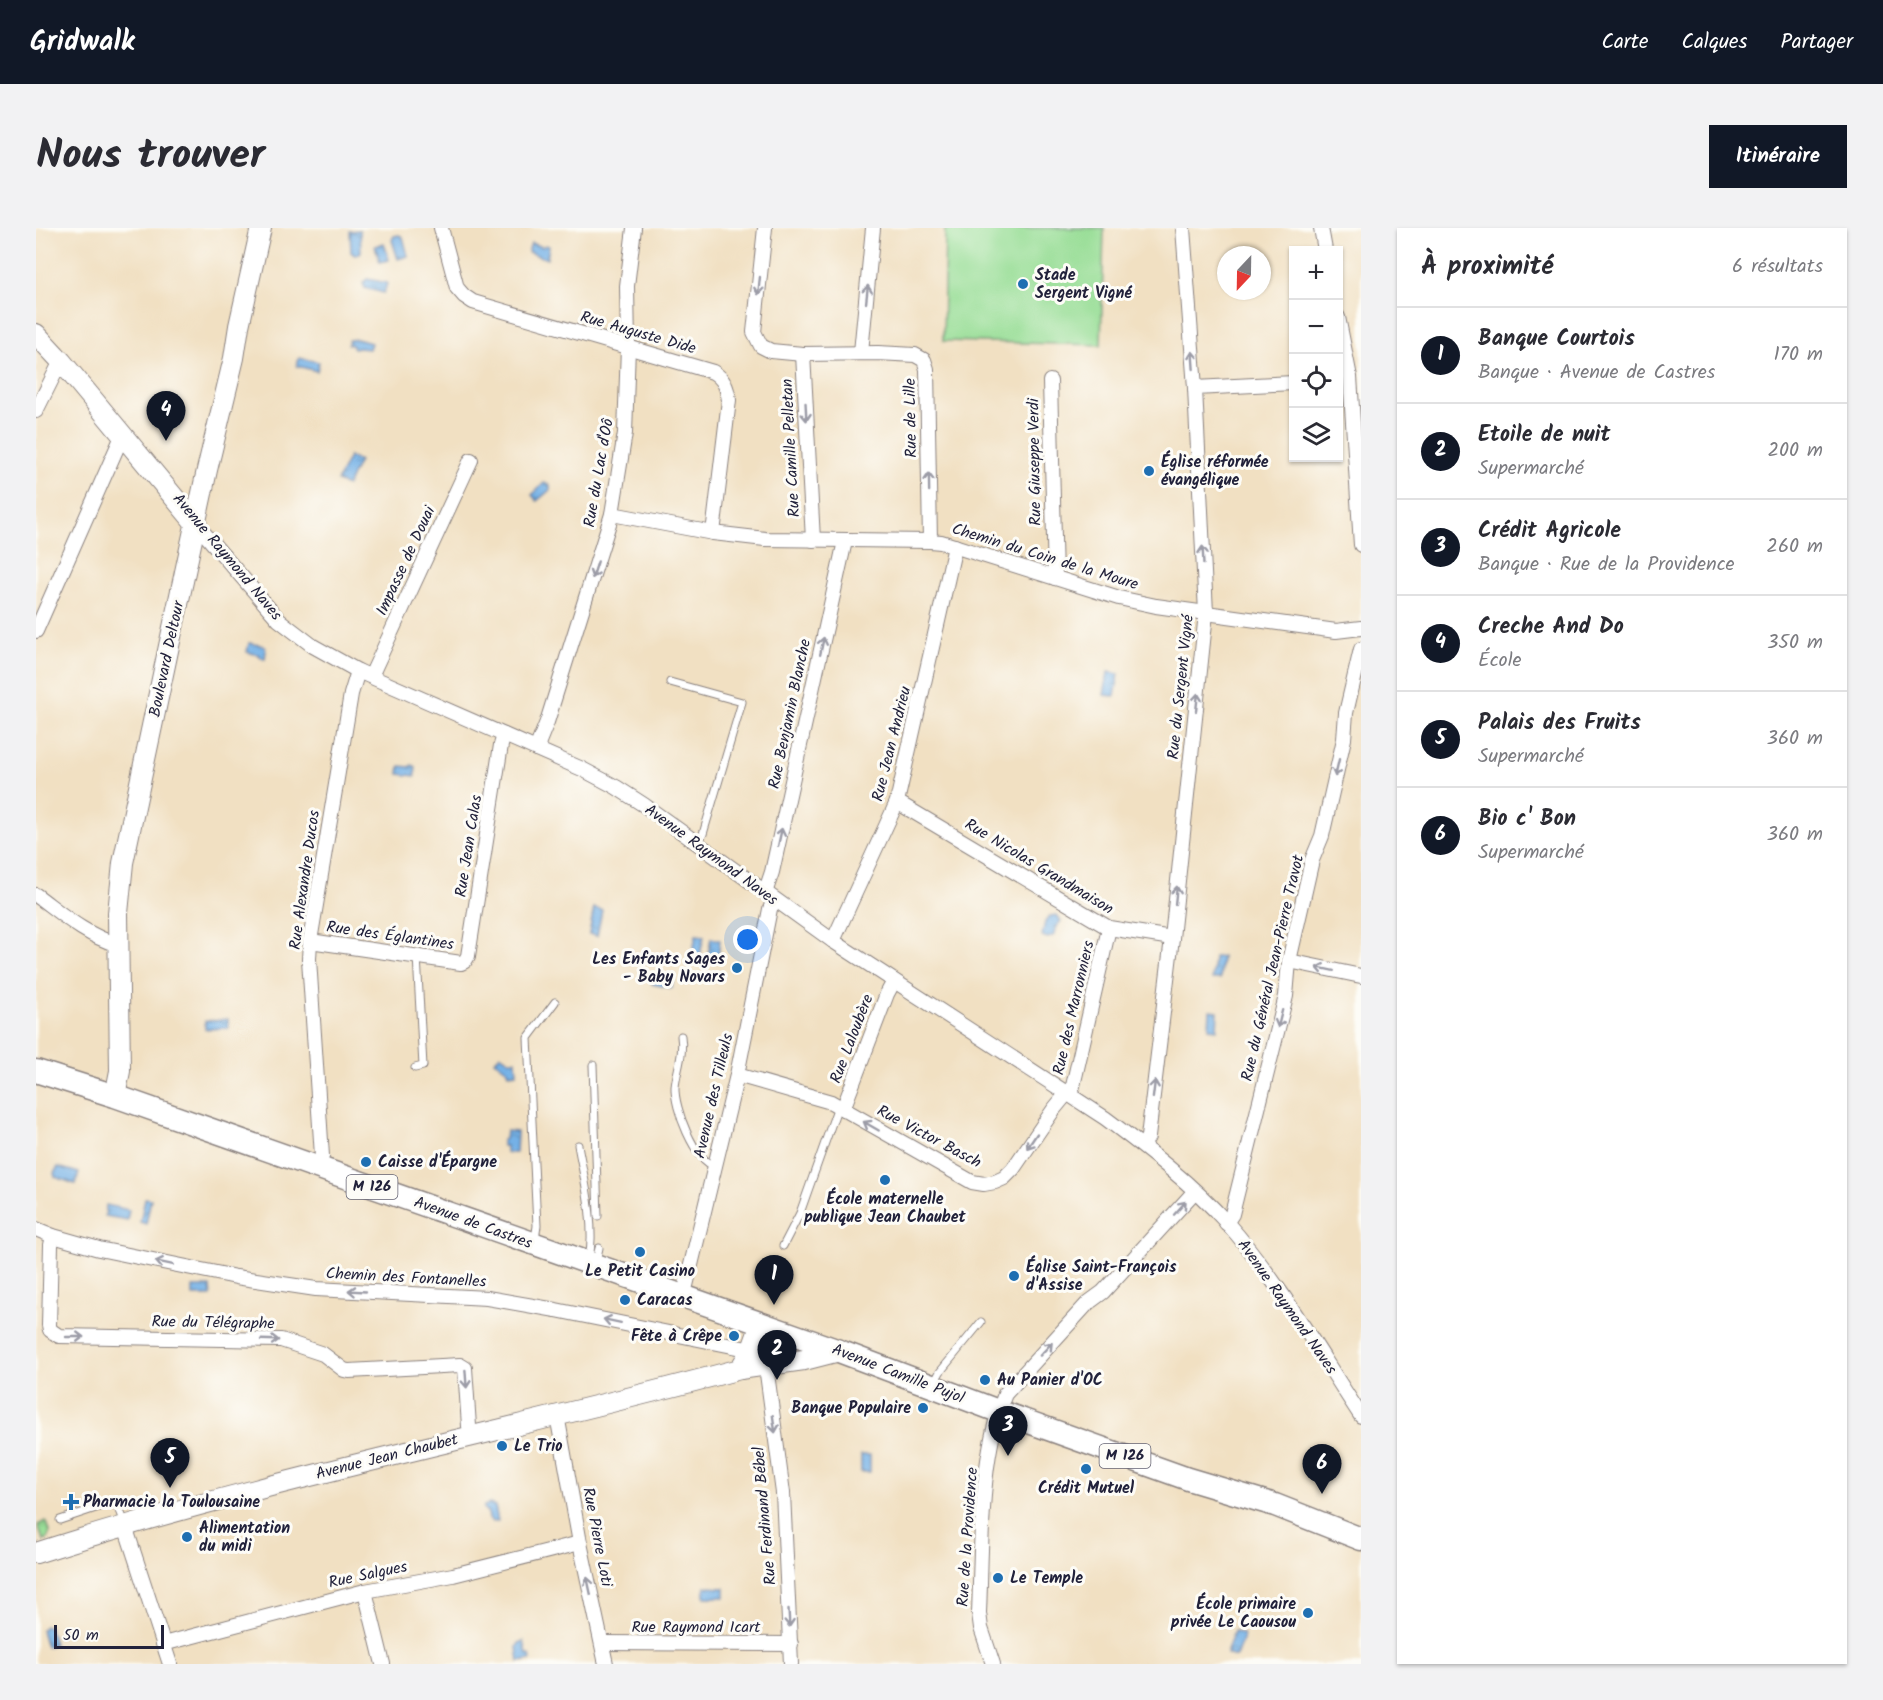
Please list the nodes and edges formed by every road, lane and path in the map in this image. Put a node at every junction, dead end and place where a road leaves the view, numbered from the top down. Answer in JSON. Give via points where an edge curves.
{"nodes":[{"id":1,"x":261,"y":228,"type":"edge"},
{"id":2,"x":441,"y":228,"type":"edge"},
{"id":3,"x":634,"y":228,"type":"edge"},
{"id":4,"x":765,"y":228,"type":"edge"},
{"id":5,"x":873,"y":228,"type":"edge"},
{"id":6,"x":1183,"y":228,"type":"edge"},
{"id":7,"x":1321,"y":228,"type":"edge"},
{"id":8,"x":1324,"y":246,"type":"edge"},
{"id":9,"x":36,"y":334,"type":"edge"},
{"id":10,"x":1343,"y":342,"type":"edge"},
{"id":11,"x":628,"y":347,"type":"junction"},
{"id":12,"x":861,"y":352,"type":"junction"},
{"id":13,"x":802,"y":354,"type":"junction"},
{"id":14,"x":61,"y":361,"type":"junction"},
{"id":15,"x":1350,"y":378,"type":"edge"},
{"id":16,"x":1050,"y":381,"type":"dead end"},
{"id":17,"x":1289,"y":383,"type":"edge"},
{"id":18,"x":1195,"y":388,"type":"junction"},
{"id":19,"x":36,"y":411,"type":"edge"},
{"id":20,"x":123,"y":434,"type":"junction"},
{"id":21,"x":471,"y":460,"type":"dead end"},
{"id":22,"x":612,"y":514,"type":"junction"},
{"id":23,"x":197,"y":525,"type":"junction"},
{"id":24,"x":713,"y":533,"type":"junction"},
{"id":25,"x":813,"y":540,"type":"junction"},
{"id":26,"x":845,"y":541,"type":"junction"},
{"id":27,"x":930,"y":541,"type":"junction"},
{"id":28,"x":1361,"y":545,"type":"edge"},
{"id":29,"x":956,"y":546,"type":"junction"},
{"id":30,"x":1055,"y":578,"type":"junction"},
{"id":31,"x":1206,"y":613,"type":"junction"},
{"id":32,"x":1361,"y":628,"type":"edge"},
{"id":33,"x":36,"y":631,"type":"edge"},
{"id":34,"x":1361,"y":649,"type":"edge"},
{"id":35,"x":364,"y":673,"type":"junction"},
{"id":36,"x":670,"y":682,"type":"dead end"},
{"id":37,"x":504,"y":735,"type":"junction"},
{"id":38,"x":536,"y":750,"type":"junction"},
{"id":39,"x":897,"y":802,"type":"junction"},
{"id":40,"x":697,"y":844,"type":"junction"},
{"id":41,"x":36,"y":895,"type":"edge"},
{"id":42,"x":769,"y":897,"type":"junction"},
{"id":43,"x":1109,"y":928,"type":"junction"},
{"id":44,"x":1172,"y":938,"type":"junction"},
{"id":45,"x":310,"y":941,"type":"junction"},
{"id":46,"x":833,"y":941,"type":"junction"},
{"id":47,"x":118,"y":945,"type":"junction"},
{"id":48,"x":417,"y":956,"type":"junction"},
{"id":49,"x":465,"y":961,"type":"joint"},
{"id":50,"x":1289,"y":961,"type":"junction"},
{"id":51,"x":1361,"y":976,"type":"edge"},
{"id":52,"x":894,"y":981,"type":"junction"},
{"id":53,"x":555,"y":1002,"type":"dead end"},
{"id":54,"x":681,"y":1036,"type":"dead end"},
{"id":55,"x":593,"y":1065,"type":"dead end"},
{"id":56,"x":415,"y":1068,"type":"dead end"},
{"id":57,"x":36,"y":1071,"type":"edge"},
{"id":58,"x":737,"y":1075,"type":"junction"},
{"id":59,"x":1066,"y":1094,"type":"junction"},
{"id":60,"x":115,"y":1096,"type":"junction"},
{"id":61,"x":841,"y":1108,"type":"junction"},
{"id":62,"x":578,"y":1145,"type":"dead end"},
{"id":63,"x":1143,"y":1146,"type":"junction"},
{"id":64,"x":715,"y":1166,"type":"junction"},
{"id":65,"x":319,"y":1168,"type":"junction"},
{"id":66,"x":1195,"y":1191,"type":"junction"},
{"id":67,"x":598,"y":1216,"type":"dead end"},
{"id":68,"x":1226,"y":1223,"type":"junction"},
{"id":69,"x":36,"y":1228,"type":"edge"},
{"id":70,"x":53,"y":1236,"type":"junction"},
{"id":71,"x":534,"y":1244,"type":"junction"},
{"id":72,"x":783,"y":1246,"type":"dead end"},
{"id":73,"x":594,"y":1259,"type":"junction"},
{"id":74,"x":683,"y":1298,"type":"junction"},
{"id":75,"x":981,"y":1322,"type":"dead end"},
{"id":76,"x":772,"y":1328,"type":"junction"},
{"id":77,"x":752,"y":1349,"type":"junction"},
{"id":78,"x":839,"y":1352,"type":"junction"},
{"id":79,"x":770,"y":1366,"type":"junction"},
{"id":80,"x":740,"y":1369,"type":"junction"},
{"id":81,"x":932,"y":1387,"type":"junction"},
{"id":82,"x":998,"y":1411,"type":"junction"},
{"id":83,"x":557,"y":1415,"type":"junction"},
{"id":84,"x":1361,"y":1416,"type":"edge"},
{"id":85,"x":472,"y":1436,"type":"junction"},
{"id":86,"x":60,"y":1520,"type":"dead end"},
{"id":87,"x":124,"y":1526,"type":"junction"},
{"id":88,"x":1361,"y":1539,"type":"edge"},
{"id":89,"x":580,"y":1543,"type":"junction"},
{"id":90,"x":36,"y":1553,"type":"edge"},
{"id":91,"x":365,"y":1591,"type":"junction"},
{"id":92,"x":602,"y":1643,"type":"junction"},
{"id":93,"x":163,"y":1644,"type":"junction"},
{"id":94,"x":791,"y":1644,"type":"junction"},
{"id":95,"x":170,"y":1664,"type":"edge"},
{"id":96,"x":383,"y":1664,"type":"edge"},
{"id":97,"x":606,"y":1664,"type":"edge"},
{"id":98,"x":791,"y":1664,"type":"edge"},
{"id":99,"x":993,"y":1664,"type":"edge"}],
"edges":[{"from":1,"to":23,"type":"street","name":"Boulevard Deltour"},
{"from":2,"to":11,"type":"street","name":"Rue Auguste Dide","via":[[458,288],[473,302]]},
{"from":3,"to":11,"type":"street","name":"Rue du Lac d'Oô","via":[[627,285]]},
{"from":4,"to":13,"type":"street","one_way":true,"via":[[754,332],[761,346],[771,351]]},
{"from":12,"to":5,"type":"street","one_way":true},
{"from":18,"to":6,"type":"street","name":"Rue du Sergent Vigné","one_way":true},
{"from":7,"to":8,"type":"street"},
{"from":9,"to":14,"type":"street","name":"Avenue Raymond Naves"},
{"from":10,"to":15,"type":"street"},
{"from":11,"to":22,"type":"street","name":"Rue du Lac d'Oô","via":[[625,433]]},
{"from":11,"to":24,"type":"street","name":"Rue Auguste Dide","via":[[713,372],[728,388]]},
{"from":12,"to":13,"type":"street"},
{"from":27,"to":12,"type":"street","name":"Rue de Lille","one_way":true,"via":[[924,360]]},
{"from":13,"to":25,"type":"street","name":"Rue Camille Pelletan","one_way":true},
{"from":14,"to":19,"type":"street"},
{"from":14,"to":20,"type":"street","name":"Avenue Raymond Naves"},
{"from":15,"to":28,"type":"street"},
{"from":16,"to":30,"type":"street","name":"Rue Giuseppe Verdi"},
{"from":17,"to":18,"type":"street"},
{"from":31,"to":18,"type":"street","name":"Rue du Sergent Vigné","one_way":true},
{"from":20,"to":23,"type":"street","name":"Avenue Raymond Naves"},
{"from":20,"to":33,"type":"street"},
{"from":21,"to":35,"type":"street","name":"Impasse de Douai"},
{"from":22,"to":24,"type":"street","name":"Chemin du Coin de la Moure"},
{"from":22,"to":38,"type":"street","name":"Rue du Lac d'Oô","one_way":true},
{"from":23,"to":35,"type":"street","name":"Avenue Raymond Naves","via":[[279,620],[314,646]]},
{"from":23,"to":47,"type":"street","name":"Boulevard Deltour","via":[[123,863]]},
{"from":24,"to":25,"type":"street","name":"Chemin du Coin de la Moure"},
{"from":25,"to":26,"type":"street","name":"Chemin du Coin de la Moure"},
{"from":26,"to":27,"type":"street","name":"Chemin du Coin de la Moure"},
{"from":42,"to":26,"type":"street","name":"Rue Benjamin Blanche","one_way":true},
{"from":27,"to":29,"type":"street","name":"Chemin du Coin de la Moure"},
{"from":29,"to":30,"type":"street","name":"Chemin du Coin de la Moure"},
{"from":29,"to":39,"type":"street","name":"Rue Jean Andrieu"},
{"from":30,"to":31,"type":"street","name":"Chemin du Coin de la Moure","via":[[1119,598]]},
{"from":31,"to":32,"type":"street","name":"Chemin du Coin de la Moure","via":[[1336,631]]},
{"from":44,"to":31,"type":"street","name":"Rue du Sergent Vigné","one_way":true},
{"from":34,"to":50,"type":"street","name":"Rue du Général Jean-Pierre Travot","one_way":true,"via":[[1322,836],[1312,860]]},
{"from":35,"to":37,"type":"street","name":"Avenue Raymond Naves"},
{"from":35,"to":45,"type":"street","name":"Rue Alexandre Ducos","via":[[351,694]]},
{"from":36,"to":40,"type":"lane","via":[[742,702]]},
{"from":37,"to":38,"type":"street","name":"Avenue Raymond Naves"},
{"from":37,"to":49,"type":"street","name":"Rue Jean Calas"},
{"from":38,"to":40,"type":"street","name":"Avenue Raymond Naves","via":[[616,787]]},
{"from":39,"to":43,"type":"street","name":"Rue Nicolas Grandmaison"},
{"from":39,"to":46,"type":"street","name":"Rue Jean Andrieu"},
{"from":40,"to":42,"type":"street","name":"Avenue Raymond Naves"},
{"from":41,"to":47,"type":"street","via":[[83,930]]},
{"from":42,"to":46,"type":"street","name":"Avenue Raymond Naves"},
{"from":42,"to":58,"type":"street","name":"Avenue des Tilleuls","via":[[770,909]]},
{"from":43,"to":44,"type":"street","name":"Rue Nicolas Grandmaison"},
{"from":43,"to":59,"type":"street","name":"Rue des Marronniers","via":[[1073,1086]]},
{"from":63,"to":44,"type":"street","name":"Rue du Sergent Vigné","one_way":true,"via":[[1148,1137]]},
{"from":45,"to":48,"type":"street","name":"Rue des Églantines"},
{"from":45,"to":65,"type":"street","name":"Rue Alexandre Ducos","via":[[322,1156]]},
{"from":46,"to":52,"type":"street","name":"Avenue Raymond Naves"},
{"from":47,"to":60,"type":"street","name":"Boulevard Deltour","via":[[120,1071]]},
{"from":48,"to":49,"type":"street","name":"Rue des Églantines"},
{"from":48,"to":56,"type":"lane","via":[[423,1066]]},
{"from":51,"to":50,"type":"street","one_way":true},
{"from":50,"to":68,"type":"street","name":"Rue du Général Jean-Pierre Travot","one_way":true,"via":[[1286,996],[1232,1214]]},
{"from":52,"to":59,"type":"street","name":"Avenue Raymond Naves"},
{"from":52,"to":61,"type":"street","name":"Rue Laloubère"},
{"from":53,"to":71,"type":"lane","via":[[528,1038],[537,1226]]},
{"from":54,"to":64,"type":"lane","via":[[677,1101],[697,1153]]},
{"from":55,"to":67,"type":"lane"},
{"from":57,"to":60,"type":"main road","name":"Avenue de Castres","number":"M 126"},
{"from":58,"to":61,"type":"street"},
{"from":58,"to":64,"type":"street","name":"Avenue des Tilleuls"},
{"from":59,"to":61,"type":"street","name":"Rue Victor Basch","one_way":true,"via":[[1013,1169],[1004,1178],[984,1184],[972,1182]]},
{"from":59,"to":63,"type":"street","name":"Avenue Raymond Naves"},
{"from":60,"to":65,"type":"main road","name":"Avenue de Castres","number":"M 126"},
{"from":61,"to":72,"type":"lane"},
{"from":62,"to":73,"type":"lane"},
{"from":63,"to":66,"type":"street","name":"Avenue Raymond Naves"},
{"from":64,"to":74,"type":"street","name":"Avenue des Tilleuls"},
{"from":65,"to":71,"type":"main road","name":"Avenue de Castres","number":"M 126"},
{"from":66,"to":68,"type":"street","name":"Avenue Raymond Naves"},
{"from":82,"to":66,"type":"street","name":"Rue de la Providence","one_way":true,"via":[[1005,1394],[1018,1379]]},
{"from":68,"to":84,"type":"street","name":"Avenue Raymond Naves","via":[[1272,1280]]},
{"from":69,"to":70,"type":"street","name":"Chemin des Fontanelles"},
{"from":77,"to":70,"type":"street","name":"Chemin des Fontanelles","one_way":true,"via":[[487,1298],[316,1289],[236,1277]]},
{"from":70,"to":85,"type":"street","name":"Rue du Télégraphe","one_way":true,"via":[[49,1325],[59,1336],[281,1340],[323,1354],[349,1371],[460,1365],[465,1368]]},
{"from":71,"to":73,"type":"main road","name":"Avenue de Castres","number":"M 126"},
{"from":73,"to":74,"type":"main road","name":"Avenue de Castres","number":"M 126"},
{"from":74,"to":76,"type":"main road","name":"Avenue de Castres","number":"M 126"},
{"from":75,"to":81,"type":"lane"},
{"from":76,"to":77,"type":"street"},
{"from":76,"to":78,"type":"main road","name":"Avenue Camille Pujol","number":"M 126"},
{"from":76,"to":79,"type":"street","via":[[783,1343],[781,1356]]},
{"from":77,"to":79,"type":"street"},
{"from":77,"to":80,"type":"street"},
{"from":78,"to":79,"type":"street","name":"Avenue Jean Chaubet"},
{"from":78,"to":81,"type":"main road","name":"Avenue Camille Pujol","number":"M 126"},
{"from":79,"to":80,"type":"street","name":"Avenue Jean Chaubet"},
{"from":79,"to":94,"type":"street","name":"Rue Ferdinand Bébel","one_way":true,"via":[[783,1493]]},
{"from":80,"to":83,"type":"street","name":"Avenue Jean Chaubet"},
{"from":81,"to":82,"type":"main road","name":"Avenue Camille Pujol","number":"M 126"},
{"from":82,"to":88,"type":"main road","name":"Avenue Camille Pujol","number":"M 126","via":[[1188,1479],[1275,1505]]},
{"from":82,"to":99,"type":"street","name":"Rue de la Providence","via":[[984,1500],[979,1613]]},
{"from":83,"to":85,"type":"street","name":"Avenue Jean Chaubet"},
{"from":83,"to":89,"type":"street","name":"Rue Pierre Loti"},
{"from":85,"to":87,"type":"street","name":"Avenue Jean Chaubet"},
{"from":86,"to":87,"type":"lane","via":[[108,1504],[121,1512]]},
{"from":87,"to":90,"type":"street","name":"Avenue Jean Chaubet"},
{"from":87,"to":93,"type":"street"},
{"from":89,"to":91,"type":"street","name":"Rue Salgues","via":[[453,1575]]},
{"from":92,"to":89,"type":"street","name":"Rue Pierre Loti","one_way":true},
{"from":91,"to":93,"type":"street","name":"Rue Salgues"},
{"from":91,"to":96,"type":"street"},
{"from":92,"to":94,"type":"street","name":"Rue Raymond Icart"},
{"from":92,"to":97,"type":"street","name":"Rue Pierre Loti"},
{"from":93,"to":95,"type":"street"},
{"from":94,"to":98,"type":"street","name":"Rue Ferdinand Bébel"}]}
